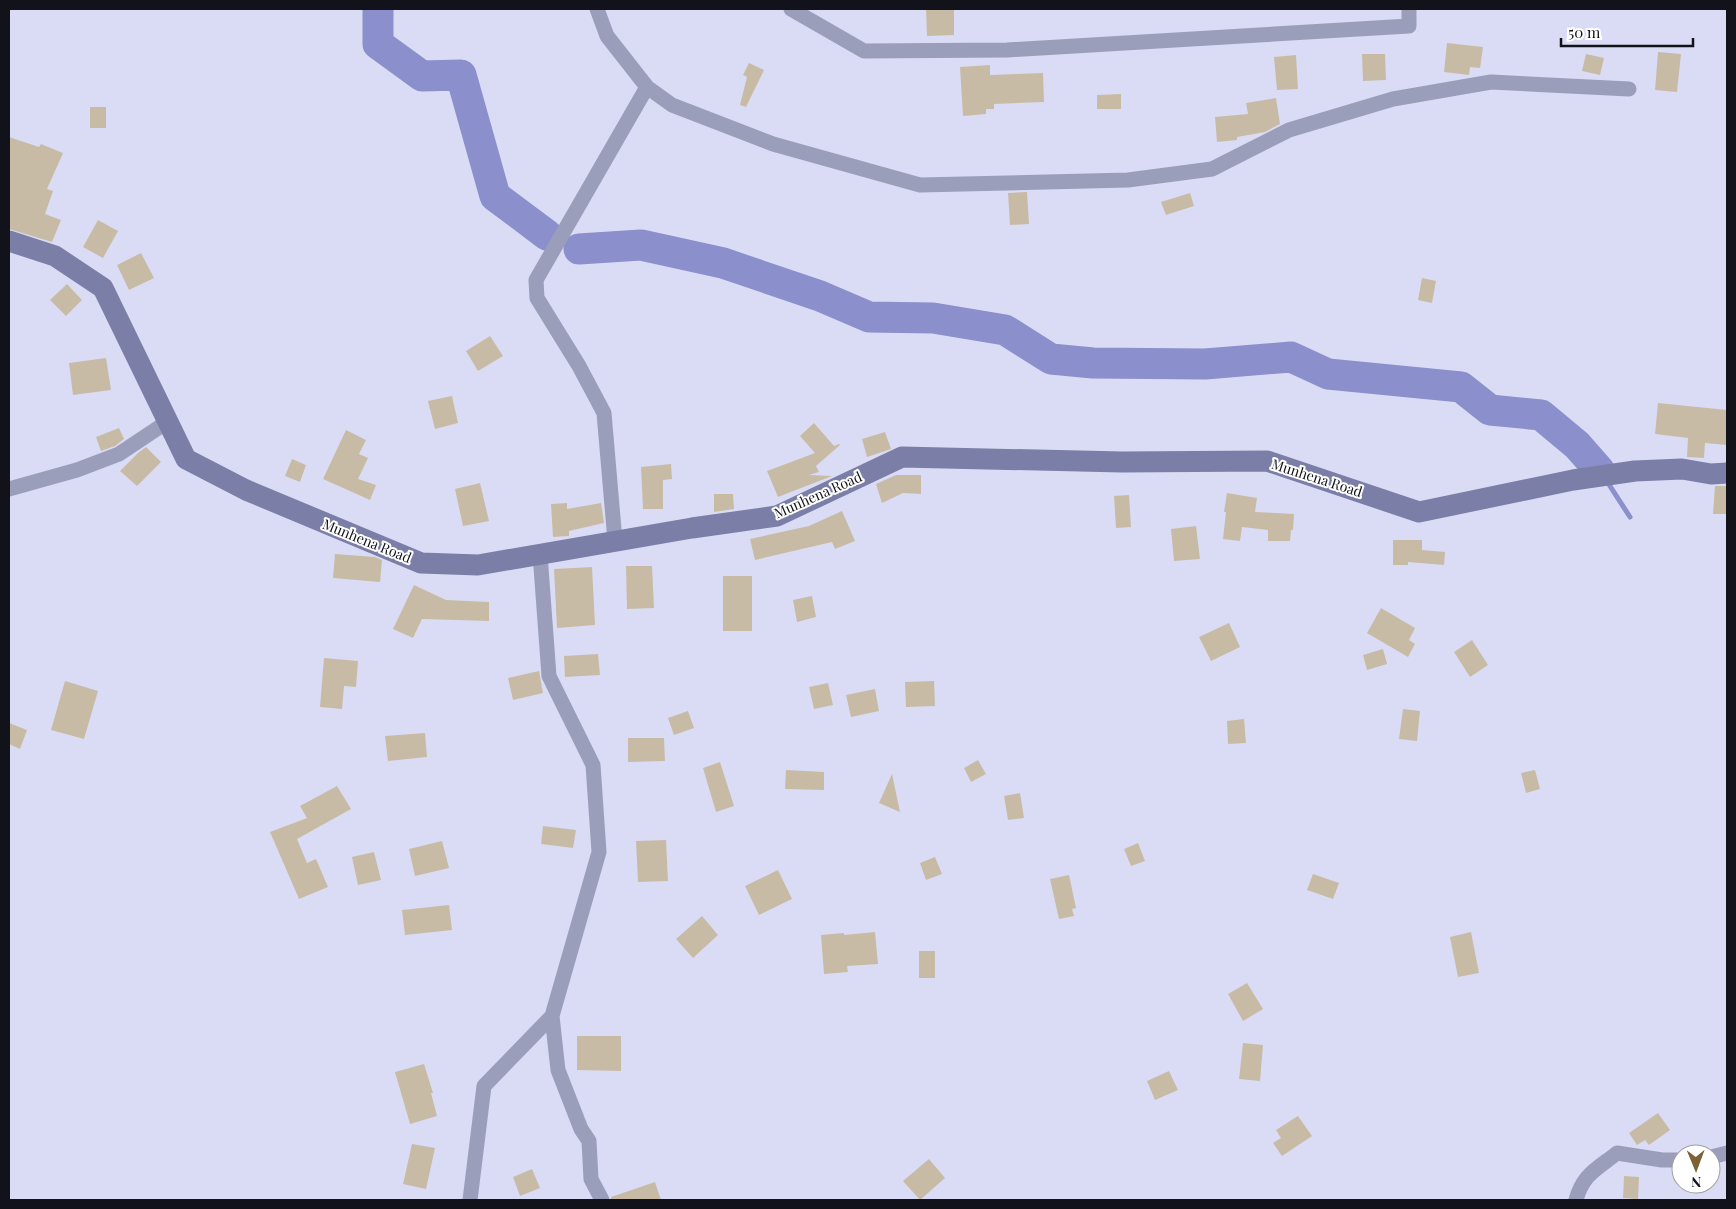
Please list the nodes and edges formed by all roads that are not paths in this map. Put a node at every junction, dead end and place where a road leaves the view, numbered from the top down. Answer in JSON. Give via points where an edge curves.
{"nodes":[{"id":1,"x":598,"y":9,"type":"edge"},
{"id":2,"x":791,"y":9,"type":"edge"},
{"id":3,"x":1409,"y":9,"type":"edge"},
{"id":4,"x":647,"y":87,"type":"junction"},
{"id":5,"x":1630,"y":88,"type":"dead end"},
{"id":6,"x":9,"y":241,"type":"edge"},
{"id":7,"x":167,"y":422,"type":"junction"},
{"id":8,"x":1727,"y":473,"type":"edge"},
{"id":9,"x":9,"y":489,"type":"edge"},
{"id":10,"x":615,"y":541,"type":"junction"},
{"id":11,"x":540,"y":554,"type":"junction"},
{"id":12,"x":552,"y":1016,"type":"junction"},
{"id":13,"x":1671,"y":1160,"type":"edge"},
{"id":14,"x":470,"y":1200,"type":"edge"},
{"id":15,"x":602,"y":1200,"type":"edge"},
{"id":16,"x":1576,"y":1200,"type":"edge"}],
"edges":[{"from":1,"to":4,"type":"street","via":[[607,36]]},
{"from":2,"to":3,"type":"street","via":[[864,51],[1007,50],[1409,26]]},
{"from":4,"to":5,"type":"street","via":[[672,105],[773,144],[920,185],[1128,180],[1212,169],[1289,130],[1393,99],[1491,82]]},
{"from":4,"to":10,"type":"street","via":[[536,280],[537,298],[604,413]]},
{"from":6,"to":7,"type":"street","name":"Munhena Road","via":[[55,256],[103,288]]},
{"from":7,"to":9,"type":"street","via":[[119,454],[77,470]]},
{"from":7,"to":11,"type":"street","name":"Munhena Road","via":[[186,460],[246,490],[421,563],[478,565]]},
{"from":8,"to":10,"type":"street","name":"Munhena Road","via":[[1682,469],[1635,471],[1573,480],[1419,512],[1267,461],[1122,462],[902,457],[777,516]]},
{"from":10,"to":11,"type":"street","name":"Munhena Road"},
{"from":11,"to":12,"type":"street","via":[[549,676],[593,765],[599,852]]},
{"from":12,"to":14,"type":"street","via":[[484,1086]]},
{"from":12,"to":15,"type":"street","via":[[558,1070],[581,1129],[589,1141],[591,1178]]},
{"from":13,"to":16,"type":"street","via":[[1617,1153],[1585,1178]]}]}
